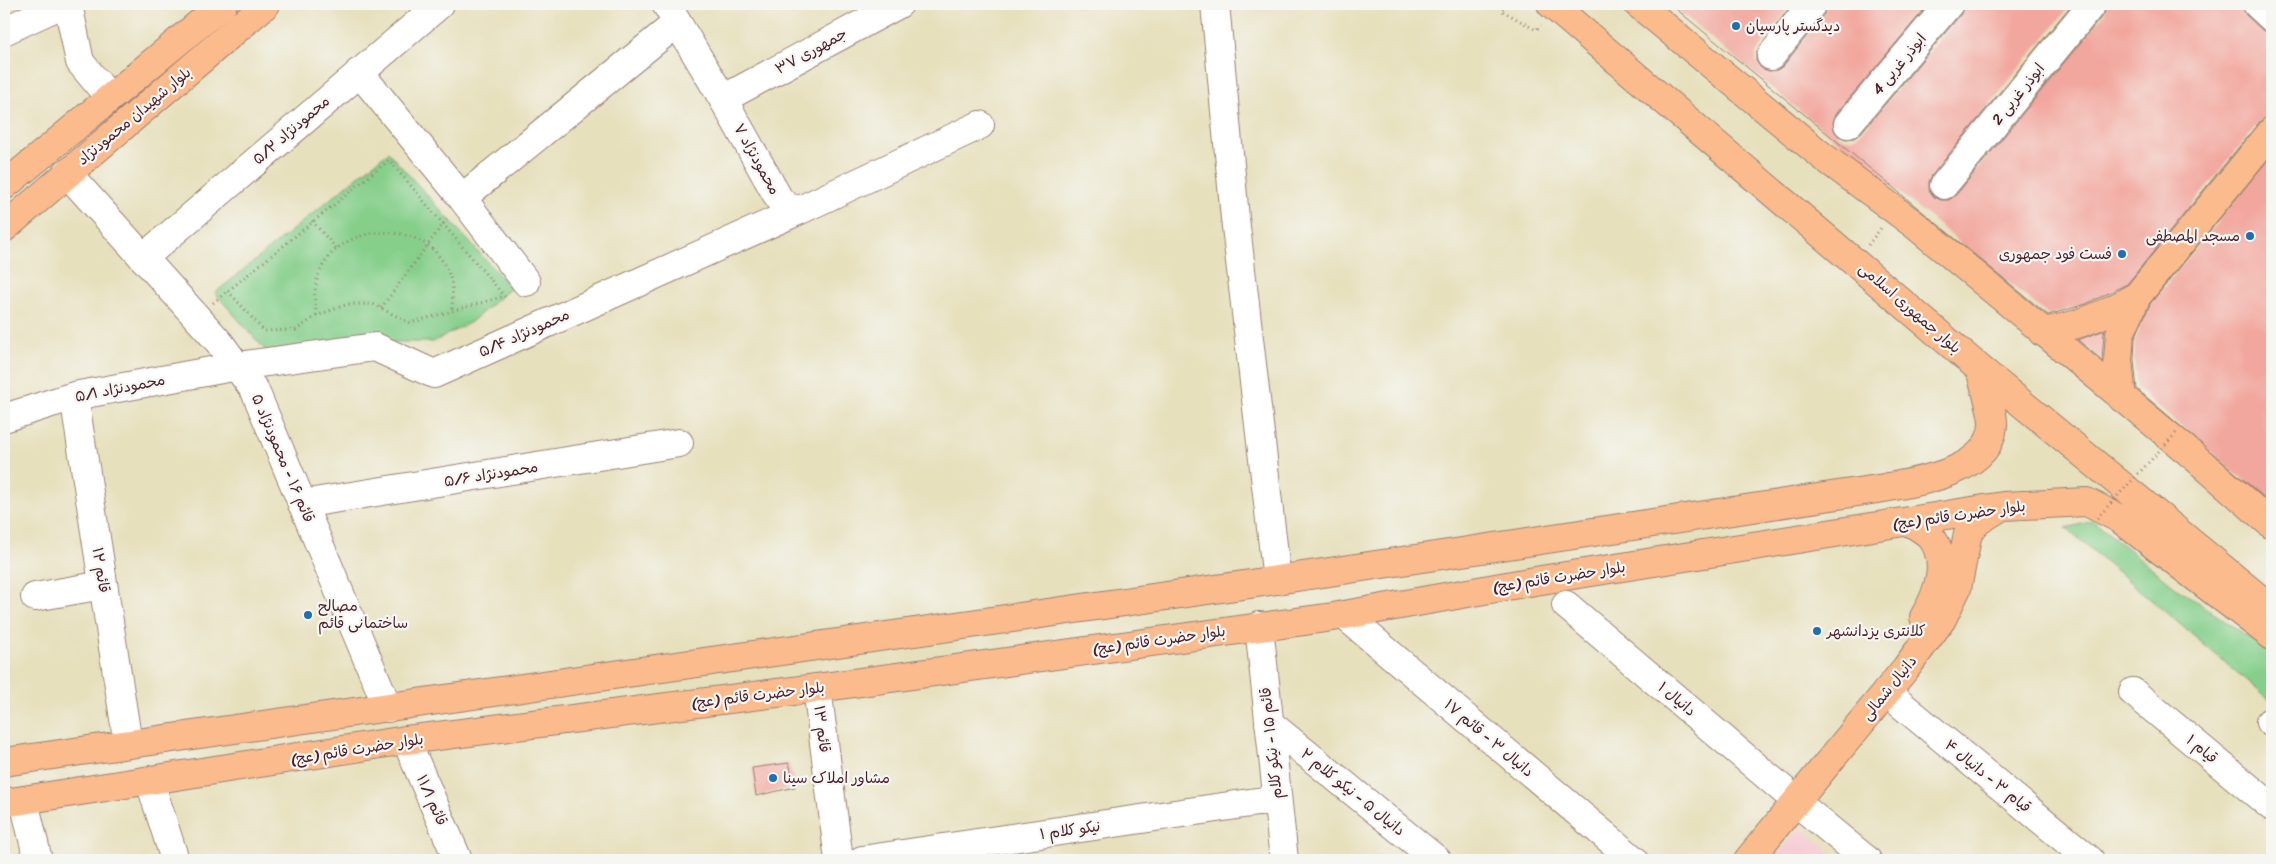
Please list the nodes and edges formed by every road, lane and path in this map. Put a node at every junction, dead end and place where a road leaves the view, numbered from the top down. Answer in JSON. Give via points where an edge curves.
{"nodes":[{"id":1,"x":62,"y":4,"type":"edge"},
{"id":2,"x":68,"y":4,"type":"edge"},
{"id":3,"x":223,"y":4,"type":"edge"},
{"id":4,"x":266,"y":4,"type":"edge"},
{"id":5,"x":440,"y":4,"type":"edge"},
{"id":6,"x":899,"y":4,"type":"edge"},
{"id":7,"x":1215,"y":4,"type":"edge"},
{"id":8,"x":1506,"y":4,"type":"edge"},
{"id":9,"x":1551,"y":4,"type":"edge"},
{"id":10,"x":1638,"y":4,"type":"edge"},
{"id":11,"x":1812,"y":4,"type":"edge"},
{"id":12,"x":1949,"y":4,"type":"edge"},
{"id":13,"x":2092,"y":4,"type":"edge"},
{"id":14,"x":2257,"y":4,"type":"edge"},
{"id":15,"x":671,"y":13,"type":"edge"},
{"id":16,"x":2272,"y":18,"type":"edge"},
{"id":17,"x":1536,"y":30,"type":"dead end"},
{"id":18,"x":4,"y":31,"type":"edge"},
{"id":19,"x":1771,"y":56,"type":"dead end"},
{"id":20,"x":359,"y":72,"type":"junction"},
{"id":21,"x":109,"y":97,"type":"junction"},
{"id":22,"x":723,"y":99,"type":"junction"},
{"id":23,"x":1848,"y":124,"type":"dead end"},
{"id":24,"x":980,"y":125,"type":"dead end"},
{"id":25,"x":2272,"y":131,"type":"edge"},
{"id":26,"x":67,"y":173,"type":"junction"},
{"id":27,"x":1944,"y":185,"type":"dead end"},
{"id":28,"x":4,"y":186,"type":"edge"},
{"id":29,"x":462,"y":198,"type":"junction"},
{"id":30,"x":800,"y":210,"type":"junction"},
{"id":31,"x":1896,"y":211,"type":"junction"},
{"id":32,"x":312,"y":221,"type":"junction"},
{"id":33,"x":443,"y":223,"type":"junction"},
{"id":34,"x":4,"y":228,"type":"edge"},
{"id":35,"x":426,"y":245,"type":"junction"},
{"id":36,"x":337,"y":249,"type":"junction"},
{"id":37,"x":143,"y":258,"type":"junction"},
{"id":38,"x":1855,"y":261,"type":"junction"},
{"id":39,"x":516,"y":289,"type":"junction"},
{"id":40,"x":228,"y":291,"type":"junction"},
{"id":41,"x":2137,"y":296,"type":"junction"},
{"id":42,"x":381,"y":308,"type":"junction"},
{"id":43,"x":452,"y":310,"type":"junction"},
{"id":44,"x":197,"y":316,"type":"junction"},
{"id":45,"x":316,"y":316,"type":"junction"},
{"id":46,"x":2042,"y":332,"type":"junction"},
{"id":47,"x":238,"y":366,"type":"junction"},
{"id":48,"x":1980,"y":369,"type":"junction"},
{"id":49,"x":74,"y":396,"type":"junction"},
{"id":50,"x":2122,"y":398,"type":"junction"},
{"id":51,"x":4,"y":418,"type":"edge"},
{"id":52,"x":2177,"y":432,"type":"dead end"},
{"id":53,"x":679,"y":443,"type":"dead end"},
{"id":54,"x":302,"y":504,"type":"junction"},
{"id":55,"x":2003,"y":506,"type":"junction"},
{"id":56,"x":2097,"y":518,"type":"dead end"},
{"id":57,"x":1909,"y":521,"type":"junction"},
{"id":58,"x":2272,"y":525,"type":"edge"},
{"id":59,"x":1277,"y":580,"type":"junction"},
{"id":60,"x":1250,"y":584,"type":"junction"},
{"id":61,"x":103,"y":585,"type":"junction"},
{"id":62,"x":35,"y":597,"type":"dead end"},
{"id":63,"x":1566,"y":605,"type":"dead end"},
{"id":64,"x":2272,"y":609,"type":"edge"},
{"id":65,"x":1344,"y":615,"type":"junction"},
{"id":66,"x":1259,"y":626,"type":"junction"},
{"id":67,"x":1924,"y":631,"type":"junction"},
{"id":68,"x":2272,"y":636,"type":"edge"},
{"id":69,"x":817,"y":688,"type":"junction"},
{"id":70,"x":1886,"y":692,"type":"junction"},
{"id":71,"x":2133,"y":692,"type":"dead end"},
{"id":72,"x":388,"y":708,"type":"junction"},
{"id":73,"x":1269,"y":723,"type":"junction"},
{"id":74,"x":406,"y":740,"type":"junction"},
{"id":75,"x":128,"y":744,"type":"junction"},
{"id":76,"x":4,"y":762,"type":"edge"},
{"id":77,"x":150,"y":782,"type":"junction"},
{"id":78,"x":1792,"y":797,"type":"junction"},
{"id":79,"x":1277,"y":799,"type":"junction"},
{"id":80,"x":14,"y":802,"type":"edge"},
{"id":81,"x":2272,"y":807,"type":"edge"},
{"id":82,"x":38,"y":860,"type":"edge"},
{"id":83,"x":175,"y":860,"type":"edge"},
{"id":84,"x":458,"y":860,"type":"edge"},
{"id":85,"x":839,"y":860,"type":"edge"},
{"id":86,"x":862,"y":860,"type":"edge"},
{"id":87,"x":1284,"y":860,"type":"edge"},
{"id":88,"x":1437,"y":860,"type":"edge"},
{"id":89,"x":1634,"y":860,"type":"edge"},
{"id":90,"x":1731,"y":860,"type":"edge"},
{"id":91,"x":1748,"y":860,"type":"edge"},
{"id":92,"x":1867,"y":860,"type":"edge"},
{"id":93,"x":2090,"y":860,"type":"edge"}],
"edges":[{"from":1,"to":18,"type":"street"},
{"from":2,"to":21,"type":"street","via":[[80,62]]},
{"from":3,"to":21,"type":"main road","name":"بلوار شهیدان محمودنژاد"},
{"from":4,"to":26,"type":"main road","name":"بلوار شهیدان محمودنژاد"},
{"from":5,"to":20,"type":"street","name":"محمودنژاد ۵/۲"},
{"from":6,"to":22,"type":"street","name":"جمهوری ۳۷"},
{"from":7,"to":59,"type":"street","via":[[1235,218]]},
{"from":8,"to":17,"type":"path","via":[[1501,10]]},
{"from":9,"to":38,"type":"main road","name":"بلوار جمهوری اسلامی"},
{"from":10,"to":31,"type":"main road","via":[[1822,155]]},
{"from":11,"to":19,"type":"street"},
{"from":12,"to":23,"type":"street","name":"ابوذر غربی 4"},
{"from":13,"to":27,"type":"street","name":"ابوذر غربی 2"},
{"from":14,"to":16,"type":"street"},
{"from":15,"to":22,"type":"street","name":"محمودنژاد ۷"},
{"from":15,"to":29,"type":"street"},
{"from":20,"to":29,"type":"street"},
{"from":20,"to":37,"type":"street","name":"محمودنژاد ۵/۲"},
{"from":21,"to":28,"type":"main road","name":"بلوار شهیدان محمودنژاد"},
{"from":22,"to":30,"type":"street","name":"محمودنژاد ۷","via":[[779,199],[787,207]]},
{"from":24,"to":30,"type":"street"},
{"from":25,"to":41,"type":"main road"},
{"from":26,"to":34,"type":"main road","name":"بلوار شهیدان محمودنژاد"},
{"from":26,"to":37,"type":"street","name":"قائم ۱۶ - محمودنژاد ۵"},
{"from":29,"to":33,"type":"path"},
{"from":29,"to":39,"type":"street"},
{"from":30,"to":47,"type":"street","name":"محمودنژاد ۵/۴","via":[[434,374],[375,347]]},
{"from":31,"to":38,"type":"path"},
{"from":31,"to":46,"type":"main road"},
{"from":32,"to":33,"type":"path","via":[[389,160]]},
{"from":32,"to":36,"type":"path"},
{"from":32,"to":40,"type":"path"},
{"from":33,"to":35,"type":"path"},
{"from":33,"to":39,"type":"path"},
{"from":35,"to":36,"type":"path","via":[[405,234],[381,231],[357,236]]},
{"from":35,"to":42,"type":"path"},
{"from":35,"to":43,"type":"path","via":[[443,263],[452,285]]},
{"from":36,"to":45,"type":"path","via":[[322,268],[315,292]]},
{"from":37,"to":44,"type":"street","name":"قائم ۱۶ - محمودنژاد ۵"},
{"from":38,"to":48,"type":"main road","name":"بلوار جمهوری اسلامی"},
{"from":39,"to":43,"type":"path"},
{"from":40,"to":44,"type":"path"},
{"from":40,"to":45,"type":"path","via":[[264,331],[296,330]]},
{"from":41,"to":46,"type":"main road","via":[[2072,328]]},
{"from":41,"to":50,"type":"main road","via":[[2120,334],[2118,360]]},
{"from":42,"to":43,"type":"path","via":[[410,323]]},
{"from":42,"to":45,"type":"path","via":[[373,304],[348,304]]},
{"from":44,"to":47,"type":"street","name":"قائم ۱۶ - محمودنژاد ۵"},
{"from":46,"to":50,"type":"main road"},
{"from":47,"to":49,"type":"street","name":"محمودنژاد ۵/۱"},
{"from":47,"to":54,"type":"street","name":"قائم ۱۶ - محمودنژاد ۵","via":[[255,391]]},
{"from":48,"to":59,"type":"main road","via":[[1993,424],[1988,446],[1969,462],[1941,477]]},
{"from":48,"to":64,"type":"main road","name":"بلوار جمهوری اسلامی"},
{"from":49,"to":51,"type":"street","name":"محمودنژاد ۵/۱"},
{"from":49,"to":61,"type":"street","name":"قائم ۱۲"},
{"from":50,"to":58,"type":"main road"},
{"from":52,"to":56,"type":"path","bridge":true},
{"from":53,"to":54,"type":"street","name":"محمودنژاد ۵/۶"},
{"from":54,"to":72,"type":"street","name":"قائم ۱۶ - محمودنژاد ۵"},
{"from":55,"to":57,"type":"main road","name":"بلوار حضرت قائم (عج)"},
{"from":55,"to":67,"type":"main road","name":"دانیال شمالی","via":[[1978,521],[1968,533],[1957,588],[1942,619]]},
{"from":55,"to":68,"type":"main road","name":"بلوار حضرت قائم (عج)","via":[[2087,502],[2120,520]]},
{"from":57,"to":65,"type":"main road","name":"بلوار حضرت قائم (عج)"},
{"from":57,"to":67,"type":"main road","name":"دانیال شمالی","via":[[1930,536],[1938,550],[1942,572]]},
{"from":59,"to":60,"type":"main road"},
{"from":60,"to":66,"type":"main road"},
{"from":60,"to":72,"type":"main road"},
{"from":61,"to":62,"type":"street"},
{"from":61,"to":75,"type":"street","name":"قائم ۱۲"},
{"from":63,"to":78,"type":"street","name":"دانیال ۱"},
{"from":65,"to":66,"type":"main road","name":"بلوار حضرت قائم (عج)"},
{"from":65,"to":89,"type":"street","name":"دانیال ۳ - قائم ۱۷"},
{"from":66,"to":69,"type":"main road","name":"بلوار حضرت قائم (عج)"},
{"from":66,"to":73,"type":"street","name":"قائم ۱۵ - نیکو کلام"},
{"from":67,"to":70,"type":"main road","name":"دانیال شمالی"},
{"from":67,"to":78,"type":"main road","name":"دانیال شمالی","via":[[1896,661]]},
{"from":69,"to":74,"type":"main road","name":"بلوار حضرت قائم (عج)"},
{"from":69,"to":85,"type":"street","name":"قائم ۱۳"},
{"from":70,"to":78,"type":"main road","name":"دانیال شمالی"},
{"from":70,"to":93,"type":"street","name":"قیام ۳ - دانیال ۴"},
{"from":71,"to":81,"type":"street","name":"قیام ۱"},
{"from":72,"to":74,"type":"main road"},
{"from":72,"to":75,"type":"main road"},
{"from":73,"to":79,"type":"street","name":"قائم ۱۵ - نیکو کلام"},
{"from":73,"to":88,"type":"street","name":"دانیال ۵ - نیکو کلام ۲"},
{"from":74,"to":77,"type":"main road","name":"بلوار حضرت قائم (عج)"},
{"from":74,"to":84,"type":"street","name":"قائم ۱۱/۱"},
{"from":75,"to":76,"type":"main road"},
{"from":77,"to":80,"type":"main road","name":"بلوار حضرت قائم (عج)"},
{"from":77,"to":83,"type":"street"},
{"from":78,"to":90,"type":"main road","name":"دانیال شمالی"},
{"from":78,"to":91,"type":"main road","name":"دانیال شمالی"},
{"from":78,"to":92,"type":"street","name":"دانیال ۱"},
{"from":79,"to":86,"type":"street","name":"نیکو کلام ۱"},
{"from":79,"to":87,"type":"street","name":"قائم ۱۵ - نیکو کلام"},
{"from":80,"to":82,"type":"street"}]}
